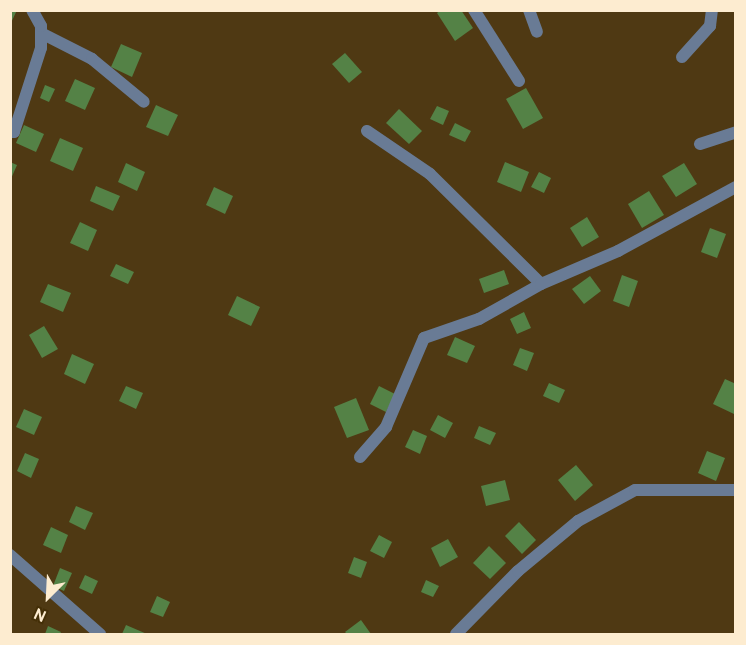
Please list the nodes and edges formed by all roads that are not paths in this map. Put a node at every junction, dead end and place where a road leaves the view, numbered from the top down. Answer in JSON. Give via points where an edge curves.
{"nodes":[{"id":1,"x":32,"y":10,"type":"edge"},
{"id":2,"x":474,"y":10,"type":"edge"},
{"id":3,"x":529,"y":10,"type":"edge"},
{"id":4,"x":712,"y":10,"type":"edge"},
{"id":5,"x":537,"y":32,"type":"dead end"},
{"id":6,"x":43,"y":34,"type":"junction"},
{"id":7,"x":682,"y":57,"type":"dead end"},
{"id":8,"x":519,"y":81,"type":"dead end"},
{"id":9,"x":144,"y":102,"type":"dead end"},
{"id":10,"x":367,"y":131,"type":"dead end"},
{"id":11,"x":10,"y":132,"type":"edge"},
{"id":12,"x":735,"y":132,"type":"edge"},
{"id":13,"x":700,"y":144,"type":"dead end"},
{"id":14,"x":735,"y":187,"type":"edge"},
{"id":15,"x":542,"y":284,"type":"junction"},
{"id":16,"x":360,"y":457,"type":"dead end"},
{"id":17,"x":735,"y":490,"type":"edge"},
{"id":18,"x":10,"y":555,"type":"edge"},
{"id":19,"x":100,"y":634,"type":"edge"},
{"id":20,"x":456,"y":634,"type":"edge"}],
"edges":[{"from":1,"to":6,"type":"street"},
{"from":2,"to":8,"type":"street"},
{"from":3,"to":5,"type":"street"},
{"from":4,"to":7,"type":"street","via":[[710,26]]},
{"from":6,"to":9,"type":"street","via":[[92,59]]},
{"from":6,"to":11,"type":"street","via":[[14,132]]},
{"from":10,"to":15,"type":"street","via":[[430,174]]},
{"from":12,"to":13,"type":"street"},
{"from":14,"to":15,"type":"street","via":[[618,251]]},
{"from":15,"to":16,"type":"street","via":[[479,319],[424,338],[386,427]]},
{"from":17,"to":20,"type":"street","via":[[635,490],[578,521],[518,571]]},
{"from":18,"to":19,"type":"street"}]}
